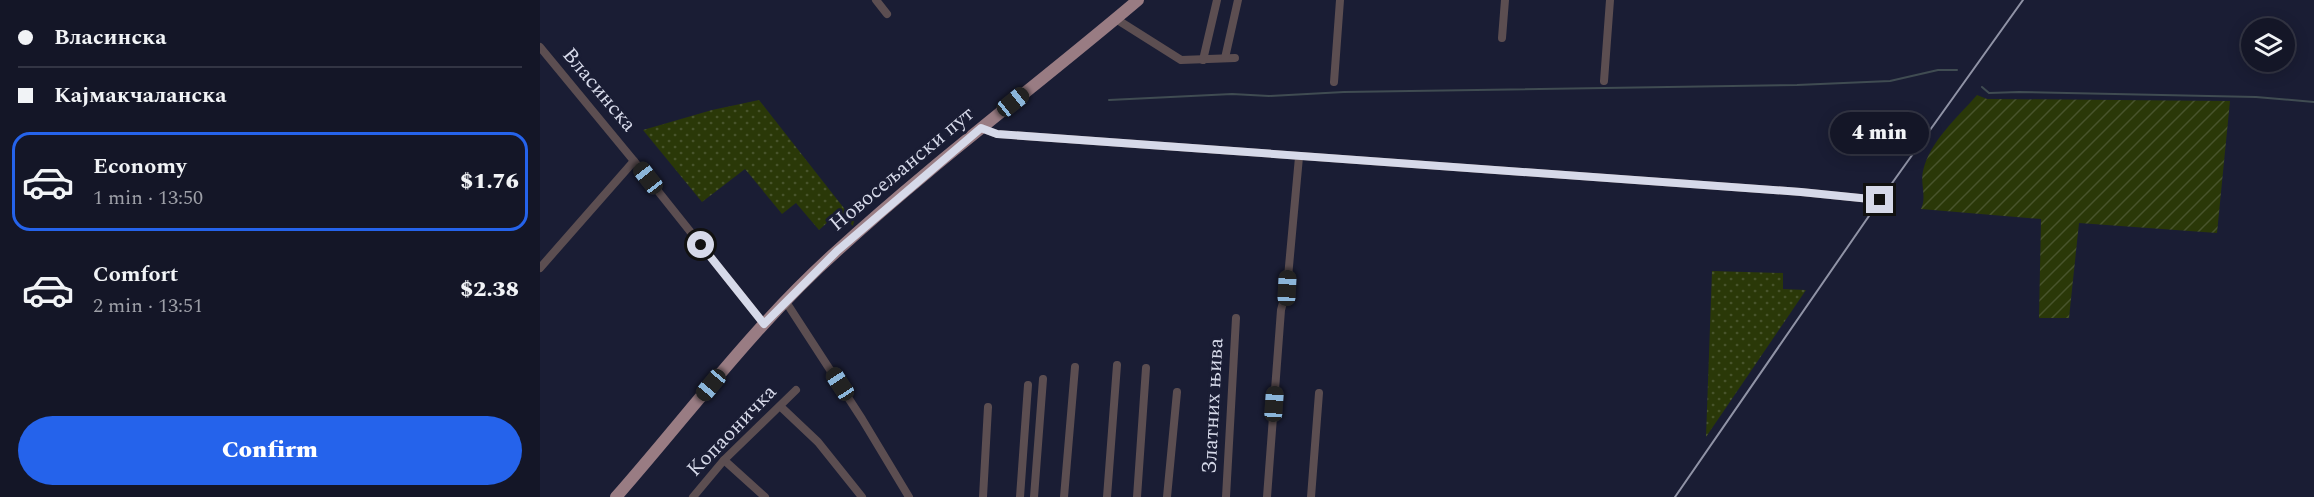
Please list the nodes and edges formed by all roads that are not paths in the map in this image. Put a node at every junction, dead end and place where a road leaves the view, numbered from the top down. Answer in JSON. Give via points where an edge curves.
{"nodes":[{"id":1,"x":876,"y":0,"type":"edge"},
{"id":2,"x":1138,"y":0,"type":"edge"},
{"id":3,"x":1217,"y":0,"type":"edge"},
{"id":4,"x":1238,"y":0,"type":"edge"},
{"id":5,"x":1340,"y":0,"type":"edge"},
{"id":6,"x":1505,"y":0,"type":"edge"},
{"id":7,"x":1610,"y":0,"type":"edge"},
{"id":8,"x":887,"y":14,"type":"dead end"},
{"id":9,"x":1116,"y":19,"type":"junction"},
{"id":10,"x":1502,"y":38,"type":"dead end"},
{"id":11,"x":540,"y":47,"type":"edge"},
{"id":12,"x":1225,"y":58,"type":"junction"},
{"id":13,"x":1235,"y":58,"type":"dead end"},
{"id":14,"x":1203,"y":60,"type":"junction"},
{"id":15,"x":1604,"y":81,"type":"dead end"},
{"id":16,"x":1334,"y":82,"type":"dead end"},
{"id":17,"x":981,"y":128,"type":"junction"},
{"id":18,"x":1299,"y":157,"type":"junction"},
{"id":19,"x":634,"y":161,"type":"junction"},
{"id":20,"x":1880,"y":200,"type":"dead end"},
{"id":21,"x":540,"y":268,"type":"edge"},
{"id":22,"x":786,"y":302,"type":"junction"},
{"id":23,"x":1236,"y":318,"type":"dead end"},
{"id":24,"x":764,"y":324,"type":"junction"},
{"id":25,"x":1118,"y":365,"type":"dead end"},
{"id":26,"x":1075,"y":367,"type":"dead end"},
{"id":27,"x":1146,"y":368,"type":"dead end"},
{"id":28,"x":1043,"y":379,"type":"dead end"},
{"id":29,"x":1028,"y":386,"type":"dead end"},
{"id":30,"x":796,"y":390,"type":"dead end"},
{"id":31,"x":1178,"y":392,"type":"dead end"},
{"id":32,"x":1319,"y":393,"type":"dead end"},
{"id":33,"x":781,"y":407,"type":"junction"},
{"id":34,"x":988,"y":407,"type":"dead end"},
{"id":35,"x":724,"y":460,"type":"junction"},
{"id":36,"x":616,"y":497,"type":"edge"},
{"id":37,"x":693,"y":497,"type":"edge"},
{"id":38,"x":765,"y":497,"type":"edge"},
{"id":39,"x":862,"y":497,"type":"edge"},
{"id":40,"x":909,"y":497,"type":"edge"},
{"id":41,"x":983,"y":497,"type":"edge"},
{"id":42,"x":1020,"y":497,"type":"edge"},
{"id":43,"x":1034,"y":497,"type":"edge"},
{"id":44,"x":1064,"y":497,"type":"edge"},
{"id":45,"x":1107,"y":497,"type":"edge"},
{"id":46,"x":1137,"y":497,"type":"edge"},
{"id":47,"x":1167,"y":497,"type":"edge"},
{"id":48,"x":1226,"y":497,"type":"edge"},
{"id":49,"x":1267,"y":497,"type":"edge"},
{"id":50,"x":1311,"y":497,"type":"edge"}],
"edges":[{"from":1,"to":8,"type":"street"},
{"from":2,"to":9,"type":"main road","name":"Новосељански пут"},
{"from":3,"to":14,"type":"street"},
{"from":4,"to":12,"type":"street"},
{"from":5,"to":16,"type":"street"},
{"from":6,"to":10,"type":"street"},
{"from":7,"to":15,"type":"street"},
{"from":9,"to":14,"type":"street","via":[[1179,59]]},
{"from":9,"to":17,"type":"main road","name":"Новосељански пут"},
{"from":11,"to":19,"type":"street","name":"Власинска"},
{"from":12,"to":13,"type":"street"},
{"from":12,"to":14,"type":"street"},
{"from":17,"to":18,"type":"street","via":[[997,134]]},
{"from":17,"to":22,"type":"main road","name":"Новосељански пут","via":[[837,251]]},
{"from":18,"to":20,"type":"street"},
{"from":18,"to":49,"type":"street","via":[[1287,288],[1281,310]]},
{"from":19,"to":21,"type":"street"},
{"from":19,"to":24,"type":"street","name":"Власинска"},
{"from":22,"to":24,"type":"main road","name":"Новосељански пут"},
{"from":22,"to":40,"type":"street"},
{"from":23,"to":48,"type":"street","name":"Златних њива"},
{"from":24,"to":36,"type":"main road","name":"Новосељански пут"},
{"from":25,"to":45,"type":"street"},
{"from":26,"to":44,"type":"street"},
{"from":27,"to":46,"type":"street"},
{"from":28,"to":43,"type":"street"},
{"from":29,"to":42,"type":"street"},
{"from":30,"to":33,"type":"street","name":"Копаоничка"},
{"from":31,"to":47,"type":"street"},
{"from":32,"to":50,"type":"street"},
{"from":33,"to":35,"type":"street","name":"Копаоничка"},
{"from":33,"to":39,"type":"street","via":[[818,442]]},
{"from":34,"to":41,"type":"street"},
{"from":35,"to":37,"type":"street","name":"Копаоничка"},
{"from":35,"to":38,"type":"street"}]}
